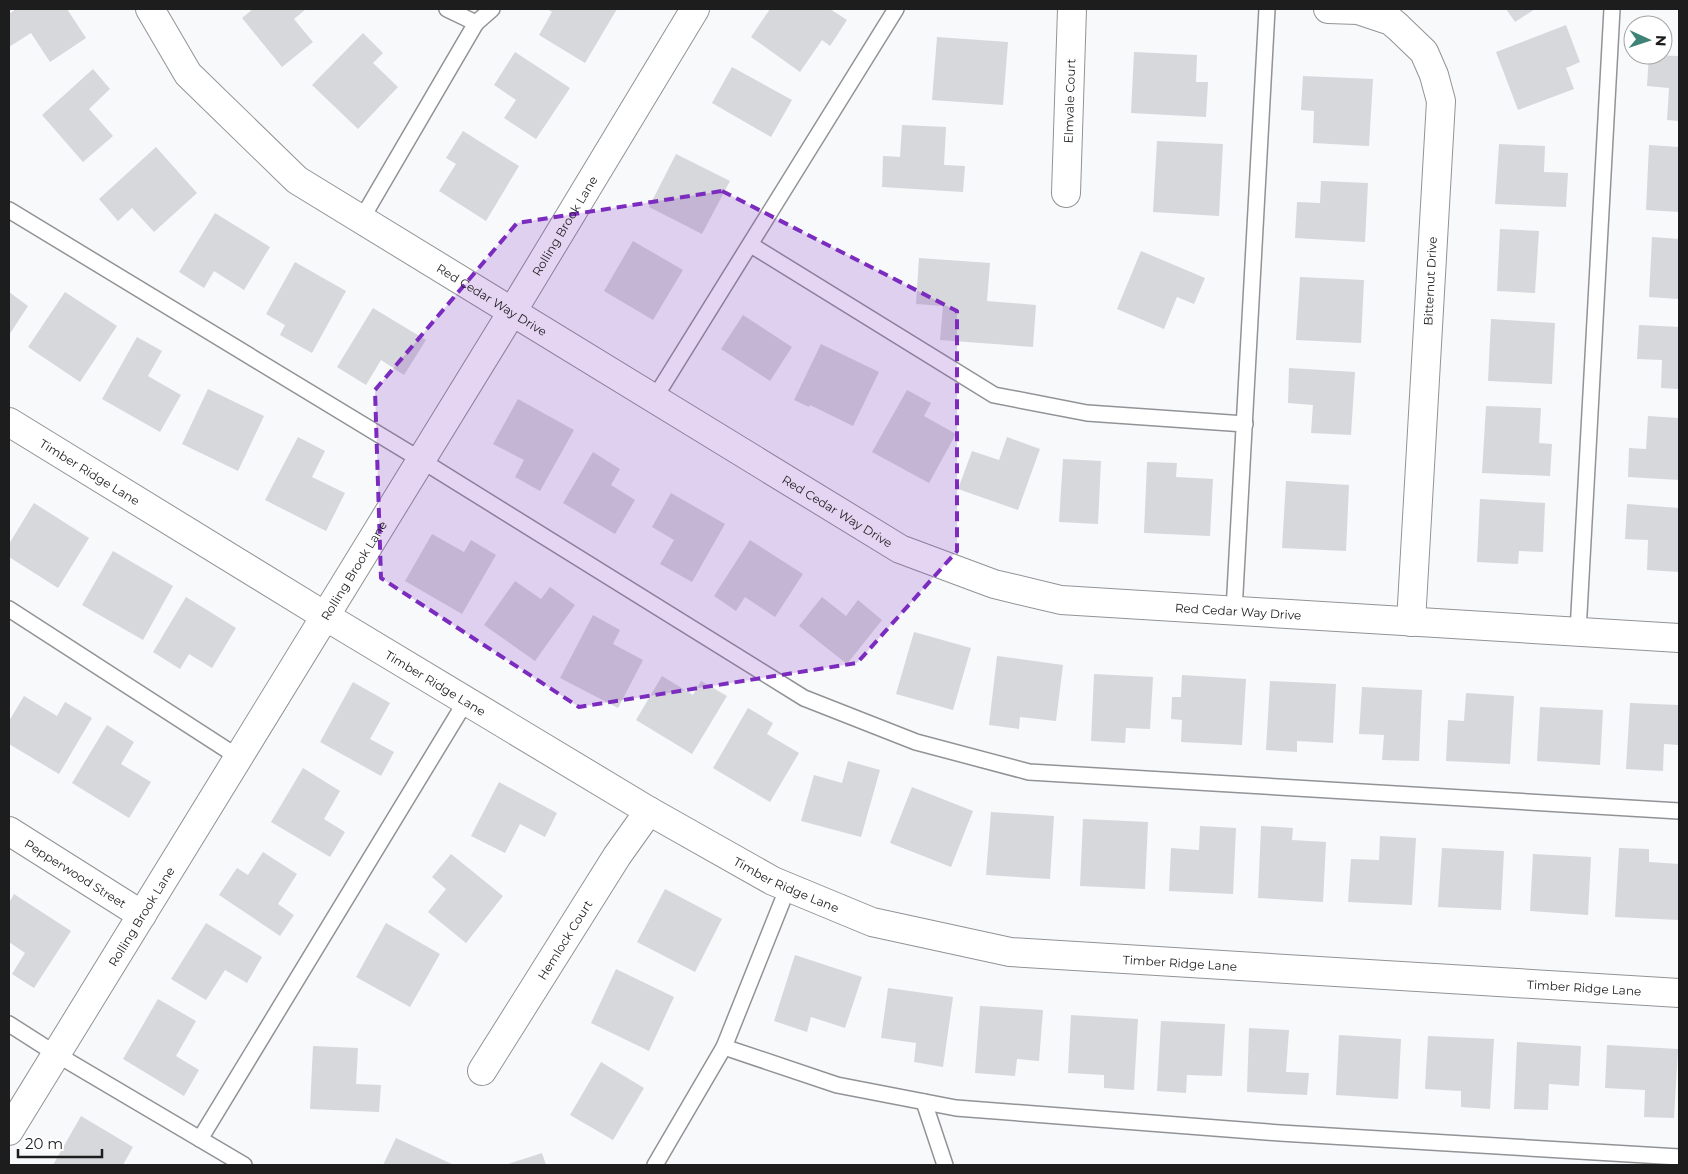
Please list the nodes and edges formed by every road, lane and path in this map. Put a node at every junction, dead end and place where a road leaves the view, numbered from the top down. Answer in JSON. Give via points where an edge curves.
{"nodes":[{"id":1,"x":150,"y":9,"type":"edge"},
{"id":2,"x":447,"y":9,"type":"edge"},
{"id":3,"x":492,"y":9,"type":"edge"},
{"id":4,"x":695,"y":9,"type":"edge"},
{"id":5,"x":896,"y":9,"type":"edge"},
{"id":6,"x":1072,"y":9,"type":"edge"},
{"id":7,"x":1267,"y":9,"type":"edge"},
{"id":8,"x":1328,"y":9,"type":"edge"},
{"id":9,"x":1612,"y":9,"type":"edge"},
{"id":10,"x":476,"y":23,"type":"junction"},
{"id":11,"x":1066,"y":193,"type":"dead end"},
{"id":12,"x":9,"y":210,"type":"edge"},
{"id":13,"x":361,"y":220,"type":"junction"},
{"id":14,"x":751,"y":245,"type":"junction"},
{"id":15,"x":512,"y":312,"type":"junction"},
{"id":16,"x":654,"y":399,"type":"junction"},
{"id":17,"x":9,"y":422,"type":"edge"},
{"id":18,"x":1245,"y":424,"type":"junction"},
{"id":19,"x":421,"y":460,"type":"junction"},
{"id":20,"x":9,"y":609,"type":"edge"},
{"id":21,"x":1234,"y":611,"type":"junction"},
{"id":22,"x":325,"y":616,"type":"junction"},
{"id":23,"x":1410,"y":622,"type":"junction"},
{"id":24,"x":1578,"y":632,"type":"junction"},
{"id":25,"x":1679,"y":638,"type":"edge"},
{"id":26,"x":466,"y":701,"type":"junction"},
{"id":27,"x":238,"y":757,"type":"junction"},
{"id":28,"x":649,"y":811,"type":"junction"},
{"id":29,"x":1679,"y":811,"type":"edge"},
{"id":30,"x":9,"y":831,"type":"edge"},
{"id":31,"x":788,"y":887,"type":"junction"},
{"id":32,"x":142,"y":915,"type":"junction"},
{"id":33,"x":1679,"y":993,"type":"edge"},
{"id":34,"x":9,"y":1024,"type":"edge"},
{"id":35,"x":724,"y":1047,"type":"junction"},
{"id":36,"x":56,"y":1054,"type":"junction"},
{"id":37,"x":482,"y":1071,"type":"dead end"},
{"id":38,"x":924,"y":1102,"type":"junction"},
{"id":39,"x":9,"y":1132,"type":"edge"},
{"id":40,"x":200,"y":1139,"type":"junction"},
{"id":41,"x":1679,"y":1157,"type":"edge"},
{"id":42,"x":244,"y":1165,"type":"edge"},
{"id":43,"x":655,"y":1165,"type":"edge"},
{"id":44,"x":945,"y":1165,"type":"edge"}],
"edges":[{"from":1,"to":13,"type":"street","name":"Red Cedar Way Drive","via":[[188,74],[297,180]]},
{"from":2,"to":10,"type":"lane"},
{"from":3,"to":10,"type":"lane"},
{"from":4,"to":15,"type":"street","name":"Rolling Brook Lane"},
{"from":5,"to":14,"type":"lane"},
{"from":6,"to":11,"type":"street","name":"Elmvale Court"},
{"from":7,"to":18,"type":"lane"},
{"from":8,"to":23,"type":"street","name":"Bitternut Drive","via":[[1358,10],[1398,27],[1424,52],[1441,101]]},
{"from":9,"to":24,"type":"lane"},
{"from":10,"to":13,"type":"lane"},
{"from":12,"to":19,"type":"lane"},
{"from":13,"to":15,"type":"street","name":"Red Cedar Way Drive"},
{"from":14,"to":16,"type":"lane"},
{"from":14,"to":18,"type":"lane","via":[[994,395],[1087,413]]},
{"from":15,"to":16,"type":"street","name":"Red Cedar Way Drive"},
{"from":15,"to":19,"type":"street","name":"Rolling Brook Lane"},
{"from":16,"to":21,"type":"street","name":"Red Cedar Way Drive","via":[[900,549],[994,584],[1061,600]]},
{"from":17,"to":22,"type":"street","name":"Timber Ridge Lane"},
{"from":18,"to":21,"type":"lane"},
{"from":19,"to":22,"type":"street","name":"Rolling Brook Lane"},
{"from":19,"to":29,"type":"lane","via":[[804,698],[916,742],[1029,772]]},
{"from":20,"to":27,"type":"lane"},
{"from":21,"to":23,"type":"street","name":"Red Cedar Way Drive"},
{"from":22,"to":26,"type":"street","name":"Timber Ridge Lane"},
{"from":22,"to":27,"type":"street","name":"Rolling Brook Lane"},
{"from":23,"to":24,"type":"street","name":"Red Cedar Way Drive"},
{"from":24,"to":25,"type":"street","name":"Red Cedar Way Drive"},
{"from":26,"to":28,"type":"street","name":"Timber Ridge Lane"},
{"from":26,"to":40,"type":"lane"},
{"from":27,"to":32,"type":"street","name":"Rolling Brook Lane"},
{"from":28,"to":31,"type":"street","name":"Timber Ridge Lane"},
{"from":28,"to":37,"type":"street","name":"Hemlock Court","via":[[617,856]]},
{"from":30,"to":32,"type":"street","name":"Pepperwood Street"},
{"from":31,"to":33,"type":"street","name":"Timber Ridge Lane","via":[[872,922],[1010,952]]},
{"from":31,"to":35,"type":"lane"},
{"from":32,"to":36,"type":"street","name":"Rolling Brook Lane"},
{"from":34,"to":36,"type":"lane"},
{"from":35,"to":38,"type":"lane","via":[[837,1085]]},
{"from":35,"to":43,"type":"lane"},
{"from":36,"to":39,"type":"street","name":"Rolling Brook Lane"},
{"from":36,"to":40,"type":"lane"},
{"from":38,"to":41,"type":"lane","via":[[956,1108],[1261,1132]]},
{"from":38,"to":44,"type":"lane"},
{"from":40,"to":42,"type":"lane"}]}
